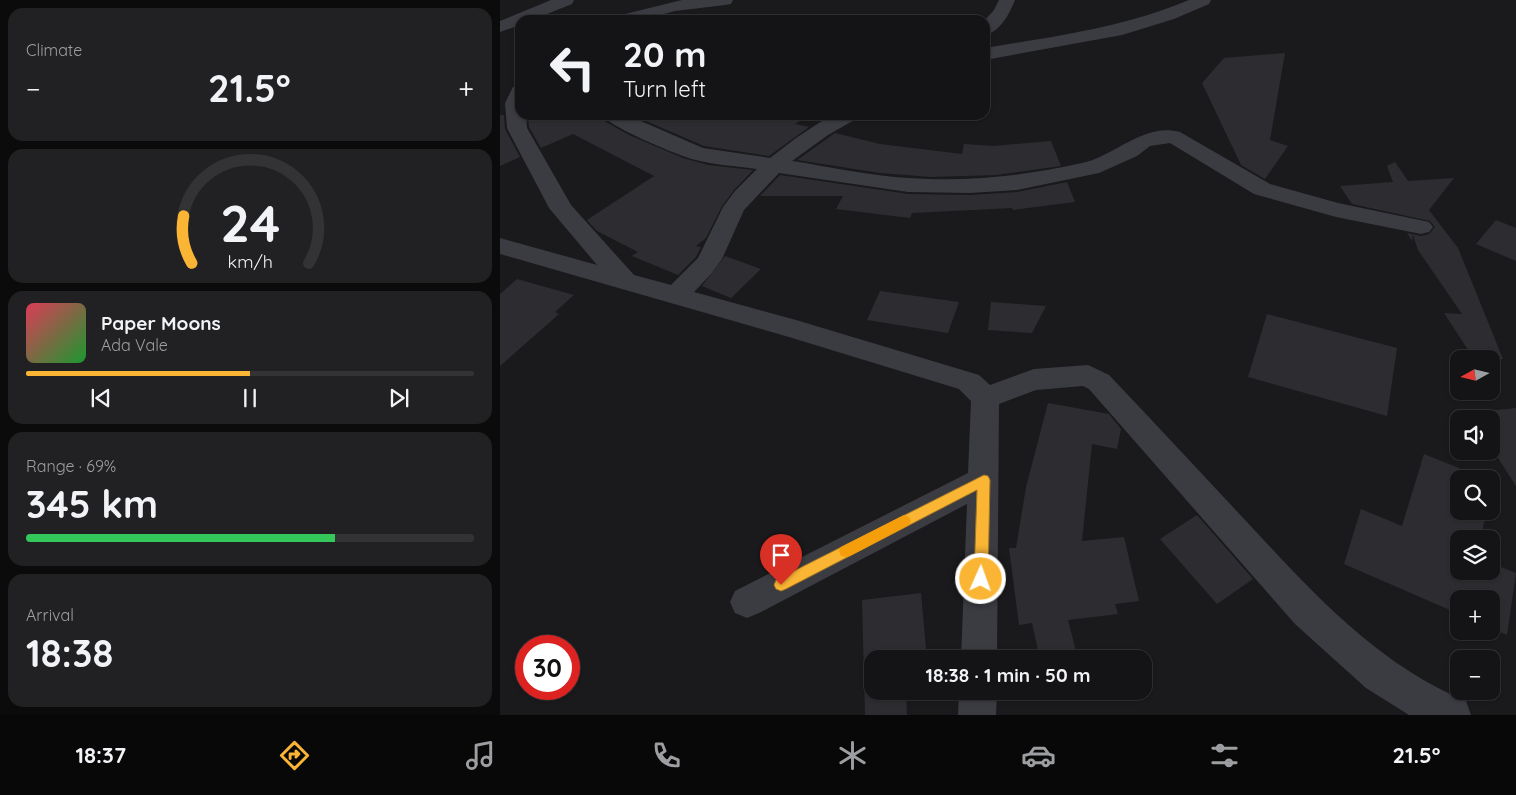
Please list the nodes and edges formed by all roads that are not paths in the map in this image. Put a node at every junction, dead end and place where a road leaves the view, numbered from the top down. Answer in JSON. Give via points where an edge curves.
{"nodes":[{"id":1,"x":566,"y":0,"type":"edge"},
{"id":2,"x":725,"y":0,"type":"edge"},
{"id":3,"x":1007,"y":0,"type":"edge"},
{"id":4,"x":1203,"y":0,"type":"edge"},
{"id":5,"x":529,"y":15,"type":"edge"},
{"id":6,"x":641,"y":15,"type":"edge"},
{"id":7,"x":515,"y":21,"type":"edge"},
{"id":8,"x":990,"y":25,"type":"edge"},
{"id":9,"x":500,"y":27,"type":"edge"},
{"id":10,"x":990,"y":53,"type":"edge"},
{"id":11,"x":516,"y":120,"type":"edge"},
{"id":12,"x":621,"y":120,"type":"edge"},
{"id":13,"x":837,"y":120,"type":"edge"},
{"id":14,"x":777,"y":165,"type":"junction"},
{"id":15,"x":1421,"y":227,"type":"dead end"},
{"id":16,"x":500,"y":246,"type":"edge"},
{"id":17,"x":625,"y":281,"type":"junction"},
{"id":18,"x":676,"y":295,"type":"junction"},
{"id":19,"x":985,"y":398,"type":"junction"},
{"id":20,"x":984,"y":480,"type":"junction"},
{"id":21,"x":747,"y":602,"type":"dead end"},
{"id":22,"x":979,"y":650,"type":"edge"},
{"id":23,"x":978,"y":700,"type":"edge"},
{"id":24,"x":977,"y":715,"type":"edge"},
{"id":25,"x":1452,"y":715,"type":"edge"}],
"edges":[{"from":1,"to":5,"type":"street"},
{"from":2,"to":6,"type":"street","via":[[674,6]]},
{"from":3,"to":8,"type":"street","via":[[1002,12]]},
{"from":4,"to":10,"type":"street","via":[[1116,31]]},
{"from":7,"to":9,"type":"street"},
{"from":11,"to":17,"type":"street","via":[[517,128],[561,208]]},
{"from":12,"to":14,"type":"street","via":[[698,154]]},
{"from":13,"to":14,"type":"street"},
{"from":14,"to":15,"type":"street","via":[[908,185],[1017,183],[1091,168],[1130,152],[1144,141],[1172,136],[1262,189],[1336,210]]},
{"from":14,"to":18,"type":"street","via":[[760,178],[735,207],[709,260]]},
{"from":16,"to":17,"type":"street"},
{"from":17,"to":18,"type":"street"},
{"from":18,"to":19,"type":"street","via":[[796,328],[969,382]]},
{"from":19,"to":20,"type":"street"},
{"from":19,"to":25,"type":"street","via":[[1034,380],[1088,375],[1099,382],[1307,612],[1379,675],[1438,711]]},
{"from":20,"to":21,"type":"street"},
{"from":20,"to":22,"type":"street"},
{"from":23,"to":24,"type":"street"}]}
